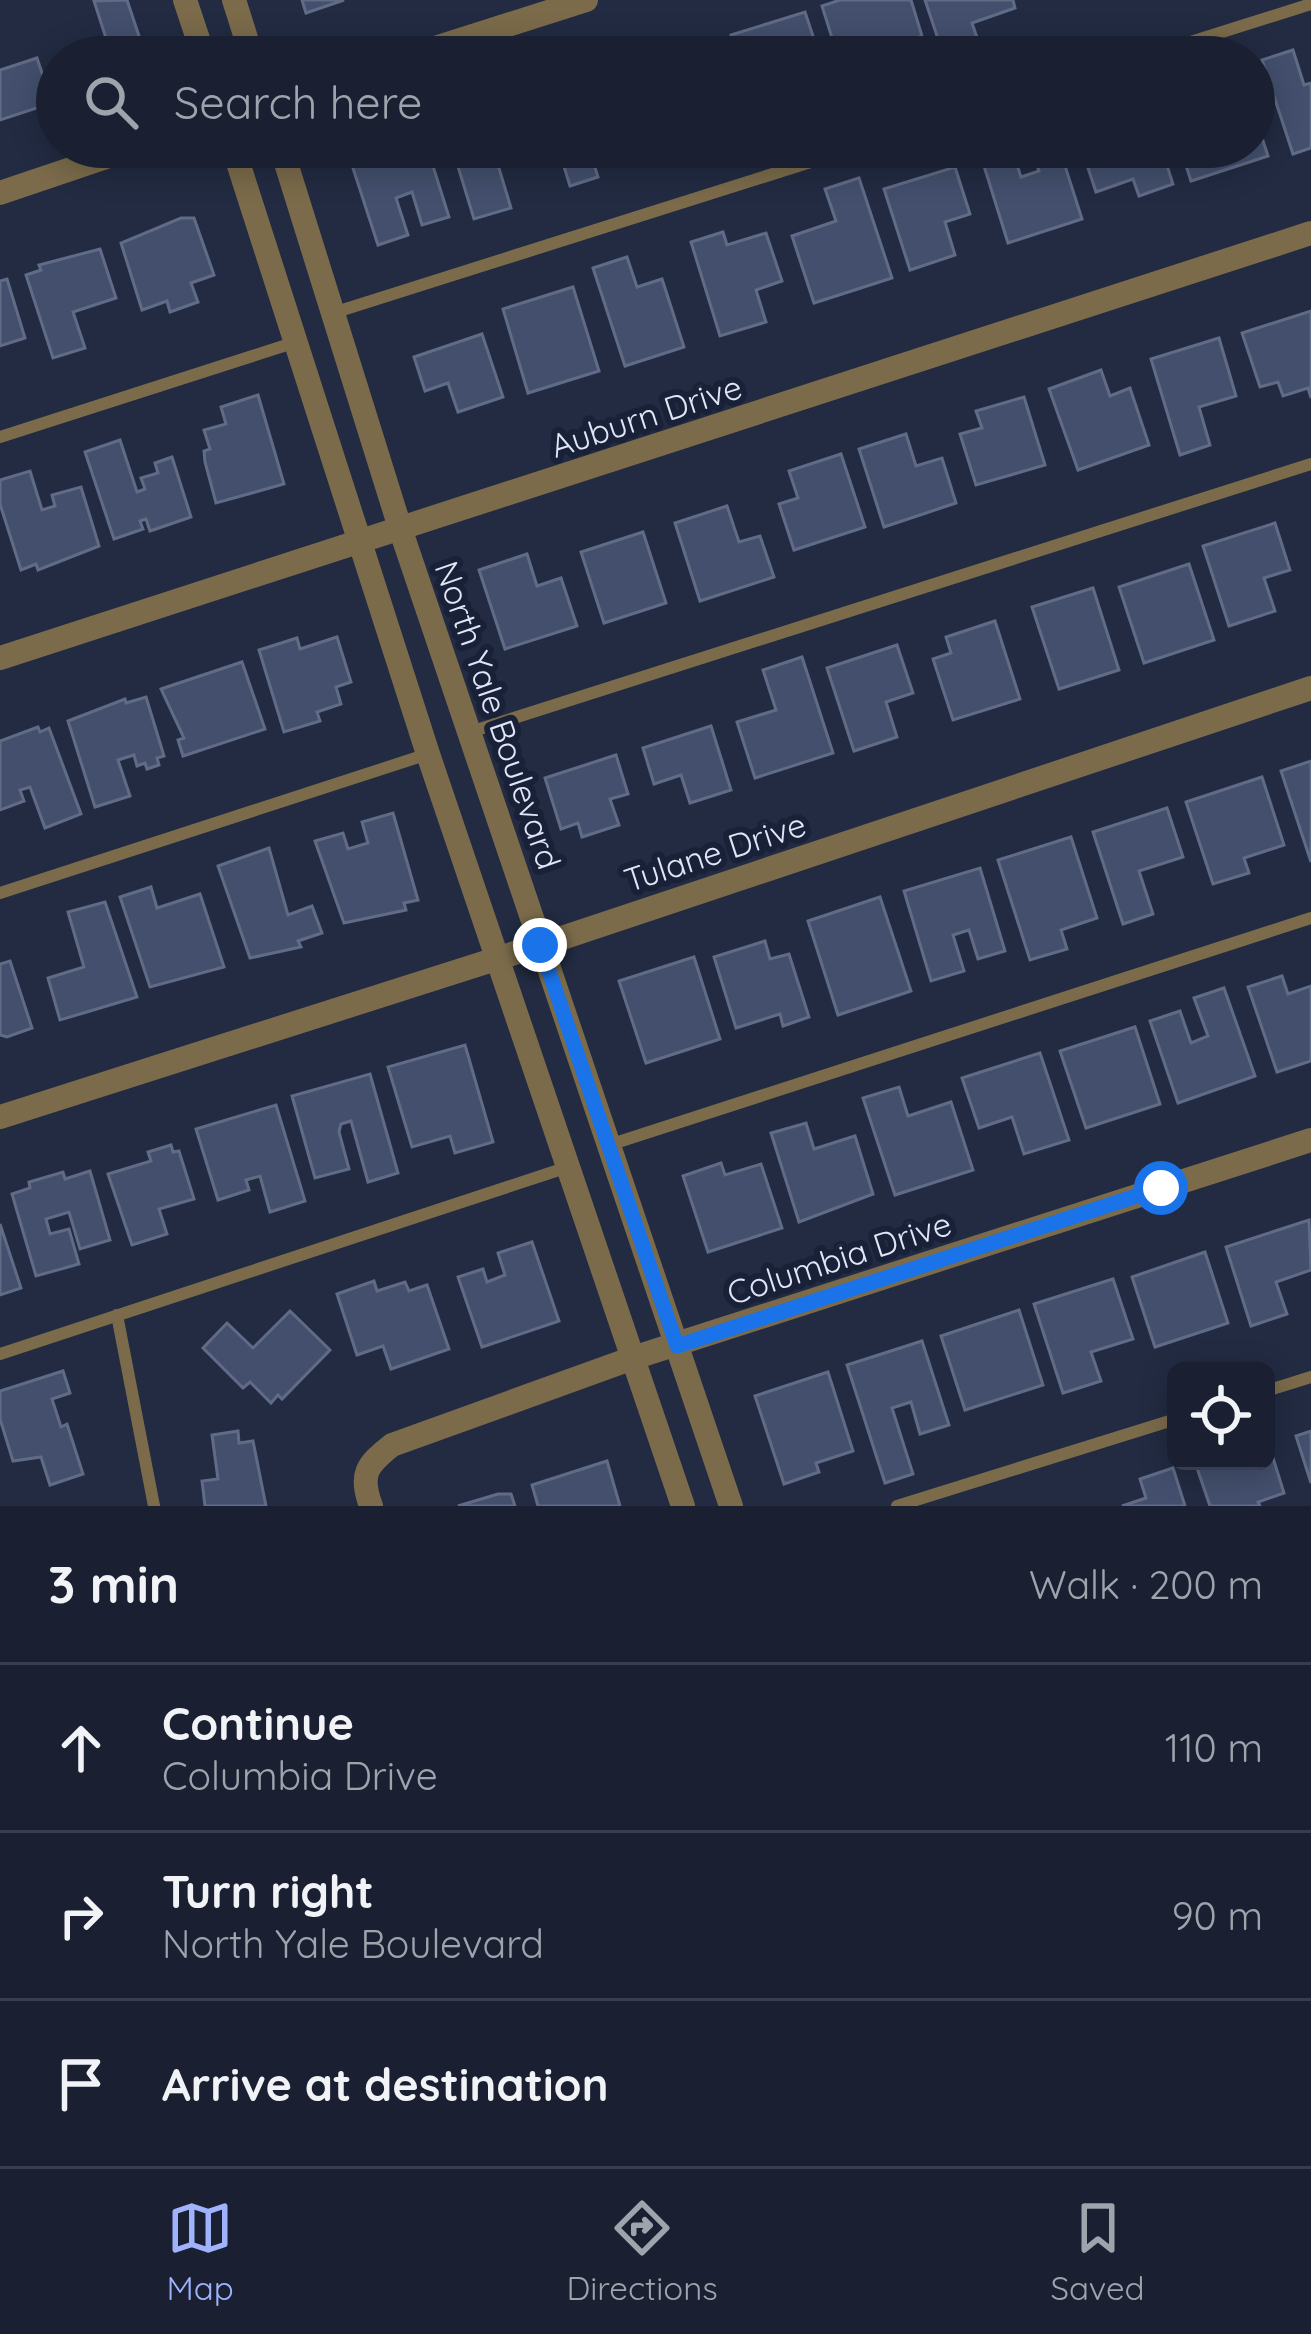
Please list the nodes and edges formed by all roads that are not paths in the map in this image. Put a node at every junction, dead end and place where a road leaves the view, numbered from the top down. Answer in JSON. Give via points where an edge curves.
{"nodes":[{"id":1,"x":185,"y":0,"type":"edge"},
{"id":2,"x":233,"y":0,"type":"edge"},
{"id":3,"x":586,"y":0,"type":"edge"},
{"id":4,"x":1311,"y":4,"type":"edge"},
{"id":5,"x":197,"y":36,"type":"edge"},
{"id":6,"x":245,"y":36,"type":"edge"},
{"id":7,"x":473,"y":36,"type":"edge"},
{"id":8,"x":1210,"y":36,"type":"edge"},
{"id":9,"x":74,"y":168,"type":"edge"},
{"id":10,"x":240,"y":168,"type":"edge"},
{"id":11,"x":288,"y":168,"type":"edge"},
{"id":12,"x":792,"y":168,"type":"edge"},
{"id":13,"x":0,"y":193,"type":"edge"},
{"id":14,"x":1311,"y":233,"type":"edge"},
{"id":15,"x":333,"y":313,"type":"junction"},
{"id":16,"x":296,"y":342,"type":"junction"},
{"id":17,"x":0,"y":437,"type":"edge"},
{"id":18,"x":1311,"y":464,"type":"edge"},
{"id":19,"x":401,"y":531,"type":"junction"},
{"id":20,"x":360,"y":543,"type":"junction"},
{"id":21,"x":0,"y":658,"type":"edge"},
{"id":22,"x":1311,"y":688,"type":"edge"},
{"id":23,"x":469,"y":732,"type":"junction"},
{"id":24,"x":428,"y":754,"type":"junction"},
{"id":25,"x":0,"y":893,"type":"edge"},
{"id":26,"x":1311,"y":918,"type":"edge"},
{"id":27,"x":540,"y":945,"type":"junction"},
{"id":28,"x":496,"y":958,"type":"junction"},
{"id":29,"x":0,"y":1117,"type":"edge"},
{"id":30,"x":1311,"y":1141,"type":"edge"},
{"id":31,"x":609,"y":1145,"type":"junction"},
{"id":32,"x":568,"y":1167,"type":"junction"},
{"id":33,"x":117,"y":1315,"type":"junction"},
{"id":34,"x":677,"y":1346,"type":"junction"},
{"id":35,"x":0,"y":1354,"type":"edge"},
{"id":36,"x":633,"y":1358,"type":"junction"},
{"id":37,"x":1311,"y":1377,"type":"edge"},
{"id":38,"x":1275,"y":1388,"type":"edge"},
{"id":39,"x":1167,"y":1422,"type":"edge"},
{"id":40,"x":154,"y":1506,"type":"edge"},
{"id":41,"x":370,"y":1506,"type":"edge"},
{"id":42,"x":683,"y":1506,"type":"edge"},
{"id":43,"x":731,"y":1506,"type":"edge"},
{"id":44,"x":897,"y":1506,"type":"edge"}],
"edges":[{"from":1,"to":5,"type":"street"},
{"from":2,"to":6,"type":"street"},
{"from":3,"to":7,"type":"street"},
{"from":4,"to":8,"type":"lane"},
{"from":9,"to":13,"type":"street"},
{"from":10,"to":16,"type":"street"},
{"from":11,"to":15,"type":"street","name":"North Yale Boulevard"},
{"from":12,"to":15,"type":"lane"},
{"from":14,"to":19,"type":"street","name":"Auburn Drive"},
{"from":15,"to":19,"type":"street","name":"North Yale Boulevard"},
{"from":16,"to":17,"type":"lane"},
{"from":16,"to":20,"type":"street"},
{"from":18,"to":23,"type":"lane"},
{"from":19,"to":20,"type":"street","name":"Auburn Drive"},
{"from":19,"to":23,"type":"street","name":"North Yale Boulevard"},
{"from":20,"to":21,"type":"street","name":"Auburn Drive"},
{"from":20,"to":24,"type":"street"},
{"from":22,"to":27,"type":"street","name":"Tulane Drive"},
{"from":23,"to":27,"type":"street","name":"North Yale Boulevard"},
{"from":24,"to":25,"type":"lane"},
{"from":24,"to":28,"type":"street"},
{"from":26,"to":31,"type":"lane"},
{"from":27,"to":28,"type":"street","name":"Tulane Drive"},
{"from":27,"to":31,"type":"street","name":"North Yale Boulevard"},
{"from":28,"to":29,"type":"street","name":"Tulane Drive"},
{"from":28,"to":32,"type":"street"},
{"from":30,"to":34,"type":"street","name":"Columbia Drive"},
{"from":31,"to":34,"type":"street","name":"North Yale Boulevard"},
{"from":32,"to":33,"type":"lane"},
{"from":32,"to":36,"type":"street"},
{"from":33,"to":35,"type":"lane"},
{"from":33,"to":40,"type":"lane"},
{"from":34,"to":36,"type":"street","name":"Columbia Drive"},
{"from":34,"to":43,"type":"street","name":"North Yale Boulevard"},
{"from":36,"to":41,"type":"street","name":"Columbia Drive","via":[[392,1445],[362,1481]]},
{"from":36,"to":42,"type":"street"},
{"from":37,"to":38,"type":"lane"},
{"from":39,"to":44,"type":"lane"}]}
